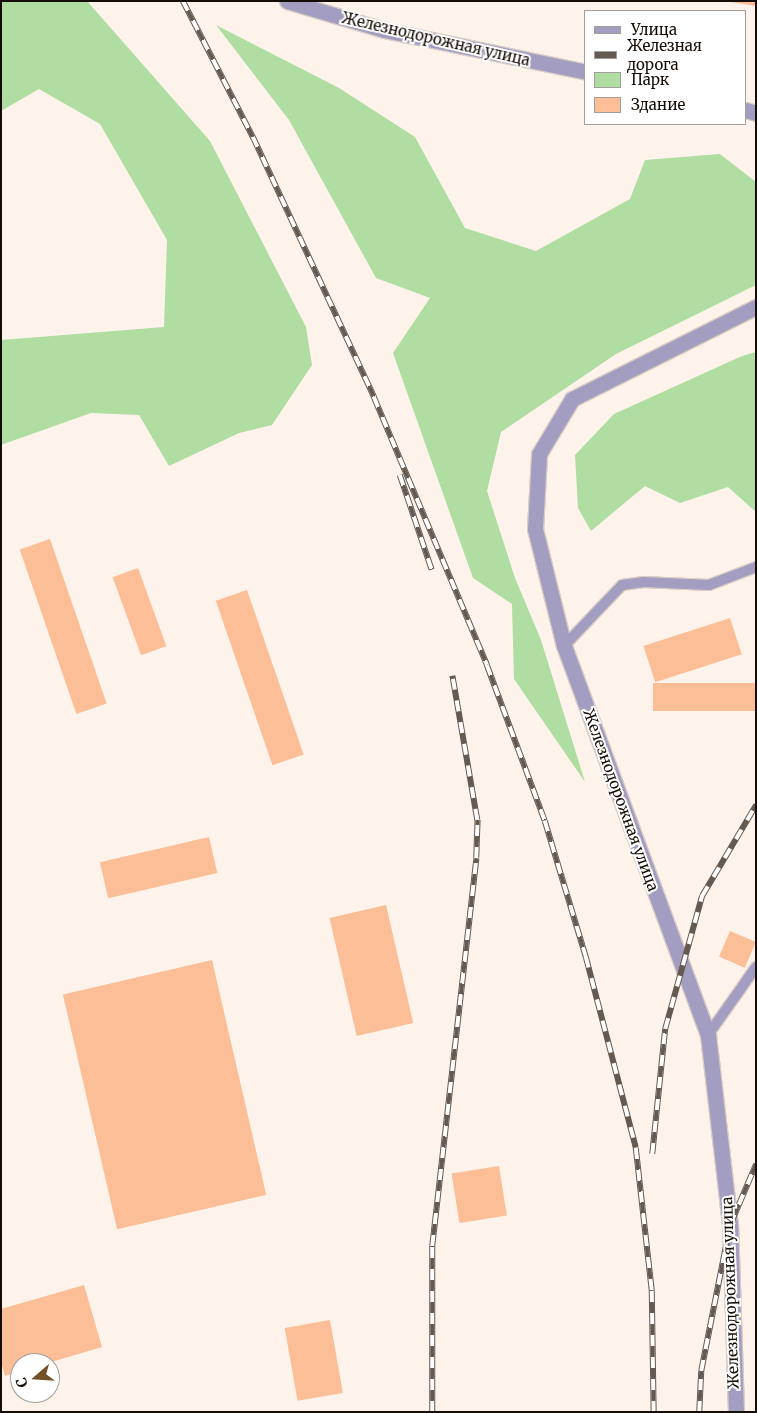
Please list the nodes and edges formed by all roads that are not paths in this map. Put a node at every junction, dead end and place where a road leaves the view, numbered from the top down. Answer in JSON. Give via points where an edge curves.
{"nodes":[{"id":1,"x":287,"y":1,"type":"edge"},
{"id":2,"x":584,"y":72,"type":"edge"},
{"id":3,"x":756,"y":307,"type":"edge"},
{"id":4,"x":756,"y":567,"type":"edge"},
{"id":5,"x":564,"y":646,"type":"junction"},
{"id":6,"x":756,"y":967,"type":"edge"},
{"id":7,"x":708,"y":1034,"type":"junction"},
{"id":8,"x":736,"y":1412,"type":"edge"}],
"edges":[{"from":1,"to":2,"type":"street","name":"Железнодорожная улица","via":[[384,30]]},
{"from":3,"to":5,"type":"street","name":"Железнодорожная улица","via":[[572,399],[539,454],[535,529]]},
{"from":4,"to":5,"type":"lane","via":[[709,585],[644,582],[622,585]]},
{"from":5,"to":7,"type":"street","name":"Железнодорожная улица"},
{"from":6,"to":7,"type":"lane"},
{"from":7,"to":8,"type":"street","name":"Железнодорожная улица","via":[[730,1225]]}]}
